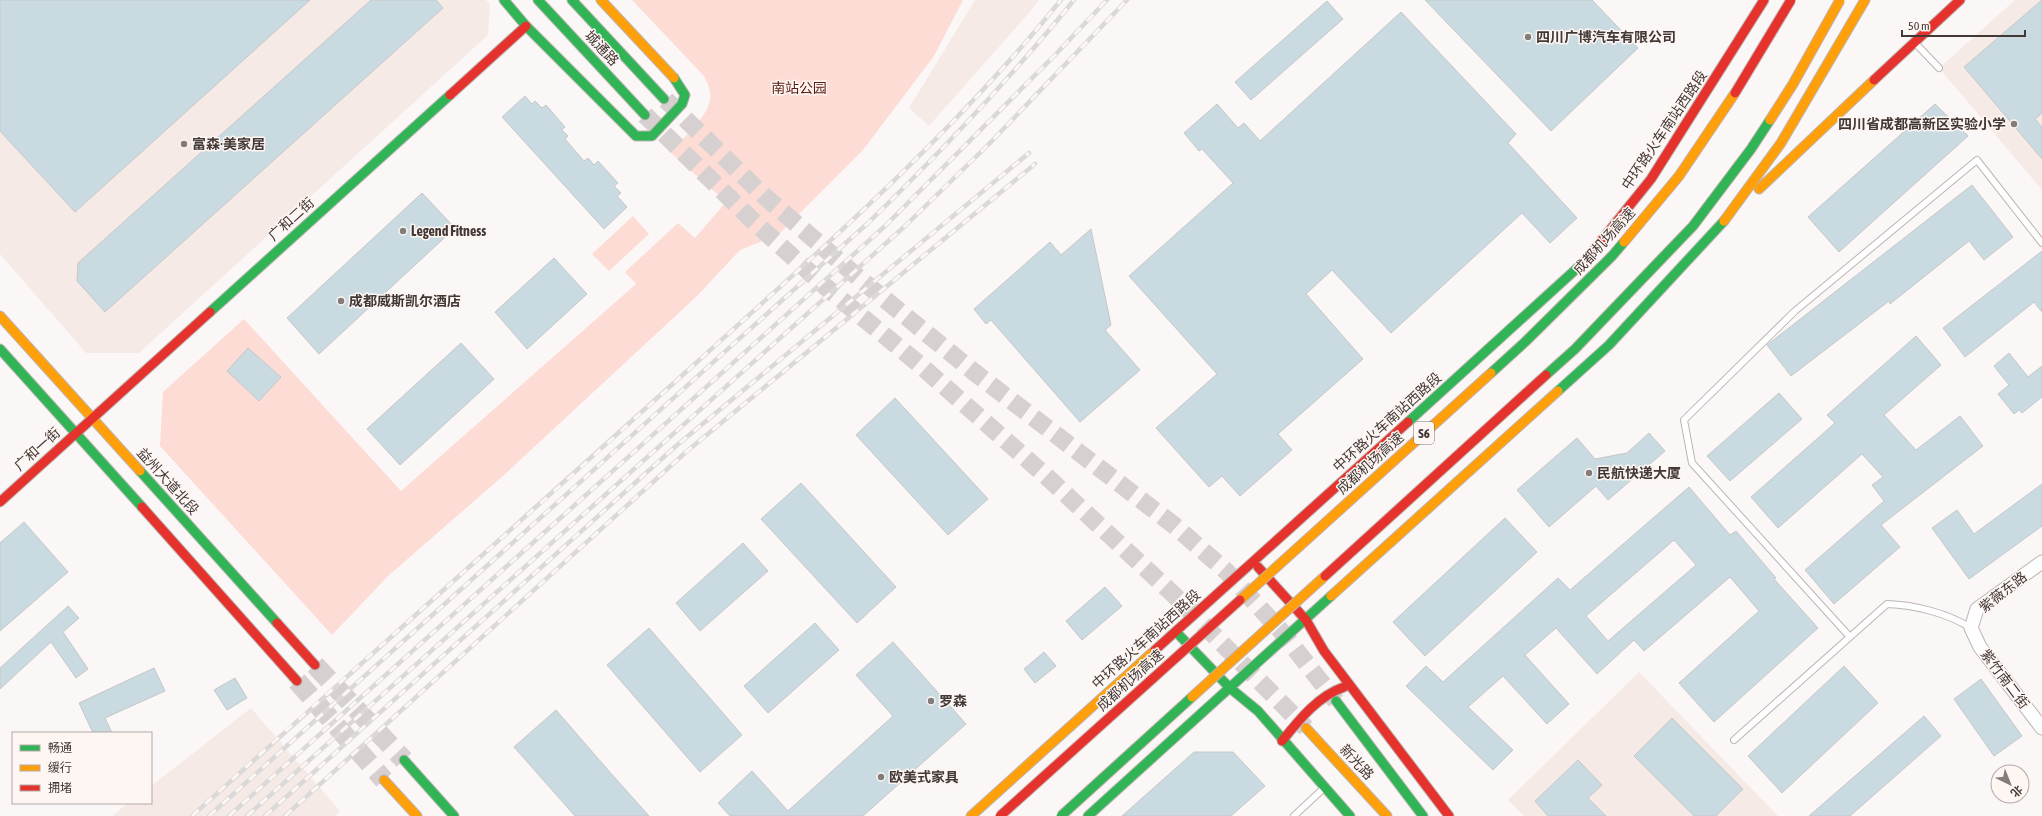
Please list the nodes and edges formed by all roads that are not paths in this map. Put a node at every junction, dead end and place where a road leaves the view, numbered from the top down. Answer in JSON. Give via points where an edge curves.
{"nodes":[{"id":1,"x":504,"y":0,"type":"edge"},
{"id":2,"x":538,"y":0,"type":"edge"},
{"id":3,"x":572,"y":0,"type":"edge"},
{"id":4,"x":601,"y":0,"type":"edge"},
{"id":5,"x":1764,"y":0,"type":"edge"},
{"id":6,"x":1791,"y":0,"type":"edge"},
{"id":7,"x":1840,"y":0,"type":"edge"},
{"id":8,"x":1865,"y":0,"type":"edge"},
{"id":9,"x":1960,"y":0,"type":"edge"},
{"id":10,"x":526,"y":26,"type":"junction"},
{"id":11,"x":1915,"y":43,"type":"junction"},
{"id":12,"x":1939,"y":68,"type":"dead end"},
{"id":13,"x":664,"y":99,"type":"tunnel mouth"},
{"id":14,"x":645,"y":115,"type":"tunnel mouth"},
{"id":15,"x":1721,"y":224,"type":"junction"},
{"id":16,"x":2042,"y":243,"type":"edge"},
{"id":17,"x":0,"y":316,"type":"edge"},
{"id":18,"x":0,"y":349,"type":"edge"},
{"id":19,"x":92,"y":419,"type":"junction"},
{"id":20,"x":76,"y":434,"type":"junction"},
{"id":21,"x":0,"y":502,"type":"edge"},
{"id":22,"x":1253,"y":562,"type":"junction"},
{"id":23,"x":2042,"y":562,"type":"edge"},
{"id":24,"x":1306,"y":620,"type":"junction"},
{"id":25,"x":1971,"y":628,"type":"junction"},
{"id":26,"x":1176,"y":632,"type":"junction"},
{"id":27,"x":1850,"y":637,"type":"junction"},
{"id":28,"x":316,"y":665,"type":"tunnel mouth"},
{"id":29,"x":297,"y":681,"type":"tunnel mouth"},
{"id":30,"x":1351,"y":686,"type":"junction"},
{"id":31,"x":1230,"y":688,"type":"junction"},
{"id":32,"x":1336,"y":701,"type":"tunnel mouth"},
{"id":33,"x":1306,"y":728,"type":"tunnel mouth"},
{"id":34,"x":2042,"y":728,"type":"edge"},
{"id":35,"x":1734,"y":740,"type":"dead end"},
{"id":36,"x":1282,"y":741,"type":"junction"},
{"id":37,"x":404,"y":760,"type":"tunnel mouth"},
{"id":38,"x":384,"y":780,"type":"tunnel mouth"},
{"id":39,"x":1325,"y":787,"type":"junction"},
{"id":40,"x":417,"y":816,"type":"edge"},
{"id":41,"x":454,"y":816,"type":"edge"},
{"id":42,"x":972,"y":816,"type":"edge"},
{"id":43,"x":1000,"y":816,"type":"edge"},
{"id":44,"x":1061,"y":816,"type":"edge"},
{"id":45,"x":1088,"y":816,"type":"edge"},
{"id":46,"x":1294,"y":816,"type":"edge"},
{"id":47,"x":1350,"y":816,"type":"edge"},
{"id":48,"x":1387,"y":816,"type":"edge"},
{"id":49,"x":1423,"y":816,"type":"edge"},
{"id":50,"x":1449,"y":816,"type":"edge"}],
"edges":[{"from":1,"to":10,"type":"main road"},
{"from":2,"to":14,"type":"main road","name":"城通路"},
{"from":3,"to":13,"type":"main road","name":"城通路"},
{"from":4,"to":10,"type":"main road","via":[[679,83],[685,95],[682,104],[652,136],[636,136]]},
{"from":5,"to":22,"type":"main road","name":"中环路火车南站西路段","via":[[1652,179],[1582,266]]},
{"from":6,"to":43,"type":"main road","name":"成都机场高速","number":"S6","bridge":true,"via":[[1740,85],[1679,176],[1612,256],[1525,342]]},
{"from":7,"to":44,"type":"main road","bridge":true,"via":[[1793,84],[1751,149],[1693,226],[1575,350]]},
{"from":8,"to":15,"type":"main road","via":[[1781,143]]},
{"from":9,"to":11,"type":"main road"},
{"from":10,"to":19,"type":"main road","name":"广和二街"},
{"from":11,"to":12,"type":"lane"},
{"from":11,"to":15,"type":"main road"},
{"from":15,"to":24,"type":"main road","via":[[1610,345]]},
{"from":16,"to":27,"type":"lane","via":[[1977,160],[1795,311],[1684,420],[1692,463]]},
{"from":17,"to":19,"type":"main road","name":"益州大道北段"},
{"from":18,"to":20,"type":"main road"},
{"from":19,"to":20,"type":"main road","name":"广和二街"},
{"from":19,"to":28,"type":"main road","name":"益州大道北段"},
{"from":20,"to":21,"type":"main road","name":"广和一街"},
{"from":20,"to":29,"type":"main road"},
{"from":22,"to":24,"type":"main road"},
{"from":22,"to":26,"type":"main road","name":"中环路火车南站西路段"},
{"from":23,"to":25,"type":"street","name":"紫薇东路","via":[[1977,609]]},
{"from":24,"to":30,"type":"main road","via":[[1324,651]]},
{"from":24,"to":31,"type":"main road"},
{"from":25,"to":27,"type":"lane","via":[[1955,618],[1901,604],[1888,604]]},
{"from":25,"to":34,"type":"street","name":"紫竹南二街","via":[[1980,647]]},
{"from":26,"to":31,"type":"main road"},
{"from":26,"to":42,"type":"main road","name":"中环路火车南站西路段"},
{"from":27,"to":35,"type":"lane"},
{"from":30,"to":36,"type":"main road","via":[[1338,688],[1293,726]]},
{"from":30,"to":50,"type":"main road"},
{"from":31,"to":36,"type":"main road","via":[[1258,712]]},
{"from":31,"to":45,"type":"main road"},
{"from":32,"to":49,"type":"main road"},
{"from":33,"to":48,"type":"main road","name":"新光路"},
{"from":36,"to":39,"type":"main road"},
{"from":37,"to":41,"type":"main road"},
{"from":38,"to":40,"type":"main road"},
{"from":39,"to":46,"type":"lane"},
{"from":39,"to":47,"type":"main road"}]}
